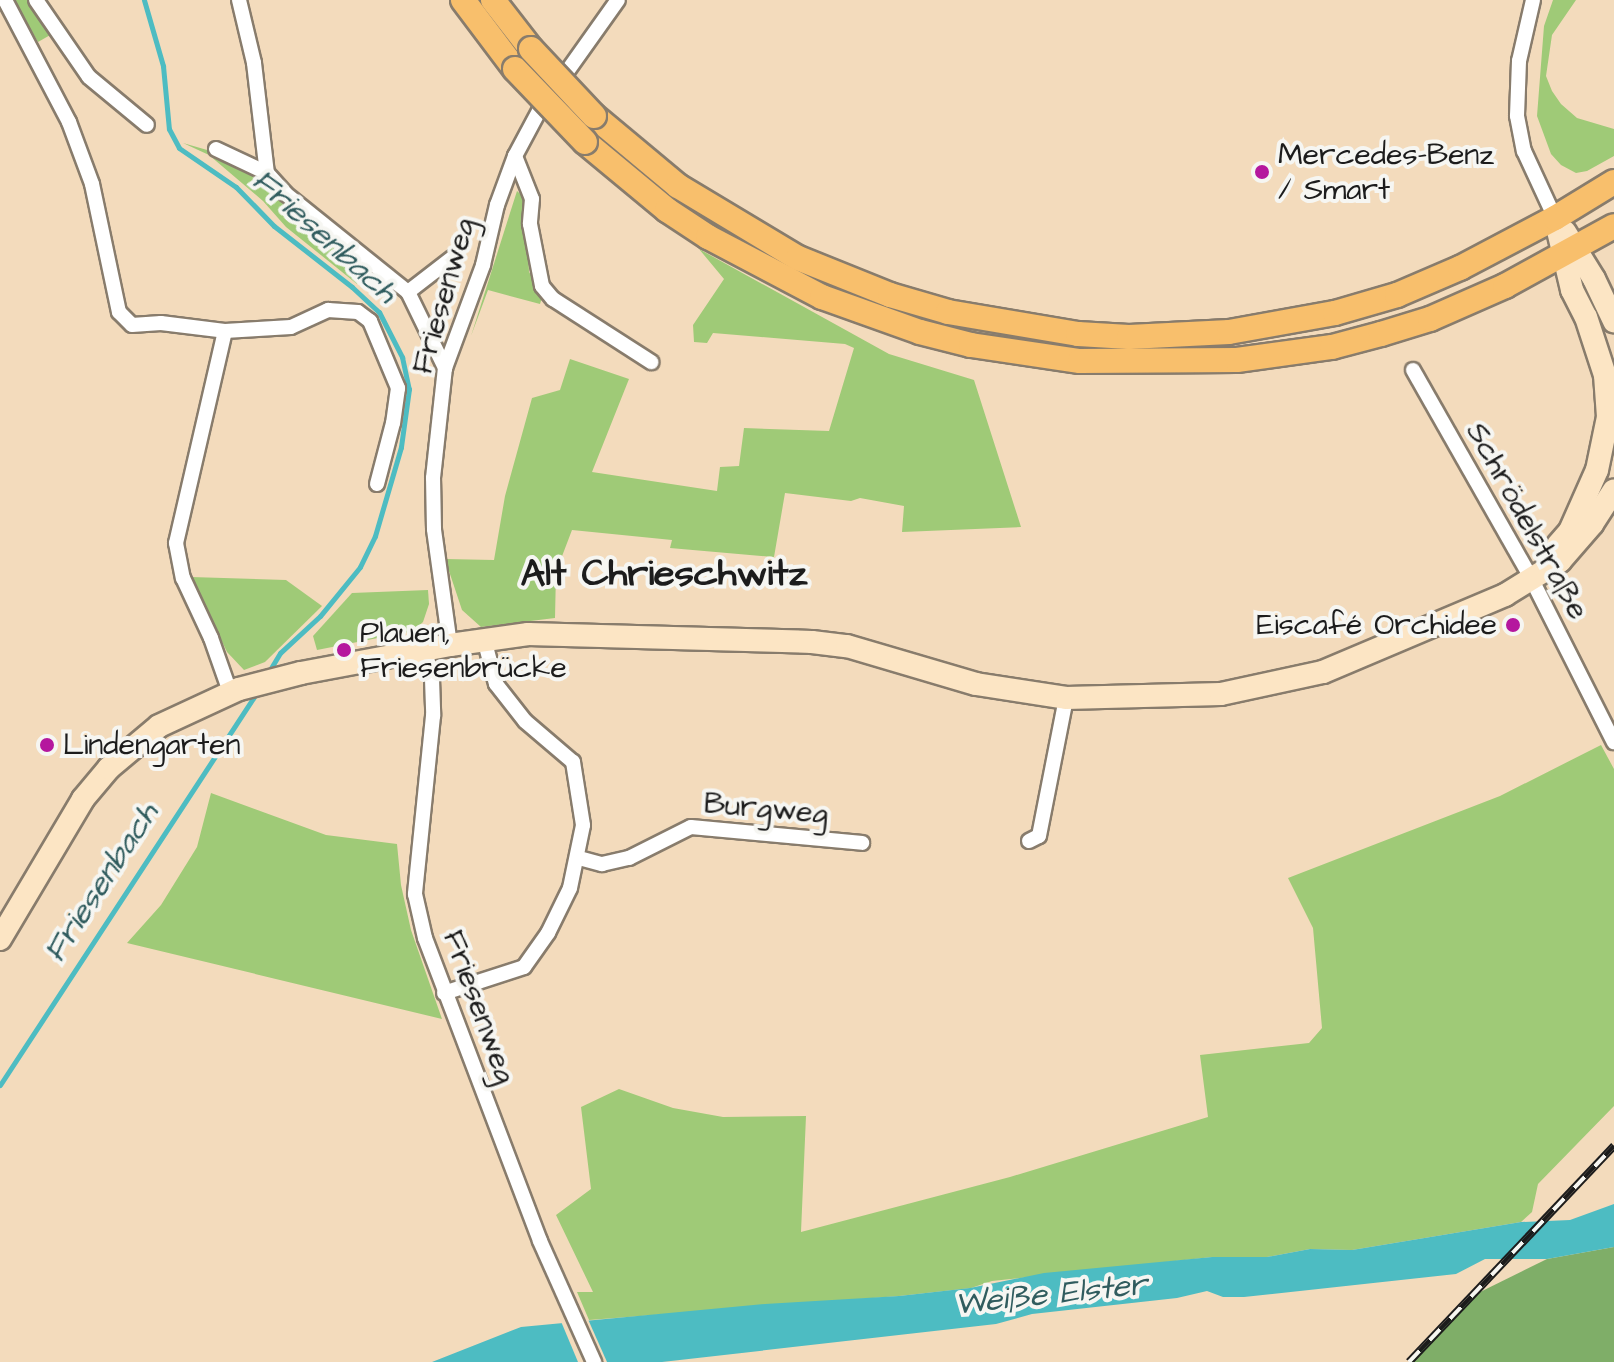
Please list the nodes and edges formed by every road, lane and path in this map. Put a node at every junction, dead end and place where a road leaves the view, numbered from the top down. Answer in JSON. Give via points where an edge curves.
{"nodes":[{"id":1,"x":5,"y":0,"type":"edge"},
{"id":2,"x":36,"y":0,"type":"edge"},
{"id":3,"x":239,"y":0,"type":"edge"},
{"id":4,"x":463,"y":0,"type":"edge"},
{"id":5,"x":493,"y":0,"type":"edge"},
{"id":6,"x":618,"y":0,"type":"edge"},
{"id":7,"x":1533,"y":0,"type":"edge"},
{"id":8,"x":147,"y":125,"type":"dead end"},
{"id":9,"x":216,"y":149,"type":"dead end"},
{"id":10,"x":515,"y":156,"type":"junction"},
{"id":11,"x":267,"y":173,"type":"junction"},
{"id":12,"x":1614,"y":182,"type":"edge"},
{"id":13,"x":1555,"y":218,"type":"junction"},
{"id":14,"x":1614,"y":226,"type":"edge"},
{"id":15,"x":1569,"y":253,"type":"junction"},
{"id":16,"x":452,"y":258,"type":"dead end"},
{"id":17,"x":408,"y":292,"type":"junction"},
{"id":18,"x":1614,"y":321,"type":"edge"},
{"id":19,"x":225,"y":331,"type":"junction"},
{"id":20,"x":651,"y":362,"type":"dead end"},
{"id":21,"x":445,"y":368,"type":"junction"},
{"id":22,"x":1413,"y":370,"type":"dead end"},
{"id":23,"x":377,"y":484,"type":"dead end"},
{"id":24,"x":1614,"y":490,"type":"edge"},
{"id":25,"x":1531,"y":578,"type":"junction"},
{"id":26,"x":484,"y":639,"type":"junction"},
{"id":27,"x":450,"y":645,"type":"junction"},
{"id":28,"x":425,"y":650,"type":"junction"},
{"id":29,"x":235,"y":690,"type":"junction"},
{"id":30,"x":1066,"y":698,"type":"junction"},
{"id":31,"x":1614,"y":742,"type":"edge"},
{"id":32,"x":1029,"y":841,"type":"dead end"},
{"id":33,"x":862,"y":843,"type":"dead end"},
{"id":34,"x":579,"y":858,"type":"junction"},
{"id":35,"x":0,"y":939,"type":"edge"},
{"id":36,"x":444,"y":993,"type":"junction"},
{"id":37,"x":594,"y":1362,"type":"edge"}],
"edges":[{"from":1,"to":19,"type":"street","via":[[69,122],[92,184],[119,312],[132,325]]},
{"from":2,"to":8,"type":"street","via":[[89,77]]},
{"from":3,"to":11,"type":"street","via":[[254,63]]},
{"from":4,"to":15,"type":"main road","bridge":true,"via":[[515,69],[585,142],[667,210],[822,297],[920,332],[1080,361],[1191,362],[1282,355],[1332,347],[1430,319]]},
{"from":5,"to":13,"type":"main road","bridge":true,"via":[[594,116],[678,186],[798,258],[948,312],[1078,334],[1229,332],[1335,313],[1397,295]]},
{"from":6,"to":10,"type":"street","name":"Friesenweg","via":[[565,70]]},
{"from":7,"to":13,"type":"street","via":[[1519,61],[1517,116],[1524,151]]},
{"from":9,"to":11,"type":"street"},
{"from":10,"to":20,"type":"street","via":[[532,199],[530,224],[542,286],[553,299]]},
{"from":10,"to":21,"type":"street","name":"Friesenweg"},
{"from":11,"to":17,"type":"street"},
{"from":12,"to":13,"type":"main road"},
{"from":13,"to":15,"type":"main road"},
{"from":14,"to":15,"type":"main road"},
{"from":15,"to":18,"type":"main road"},
{"from":15,"to":25,"type":"main road","via":[[1602,364],[1608,417],[1597,470],[1570,531]]},
{"from":16,"to":17,"type":"street"},
{"from":17,"to":21,"type":"street"},
{"from":19,"to":23,"type":"street","via":[[291,327],[328,310],[358,312],[370,321],[398,388]]},
{"from":19,"to":29,"type":"street","via":[[176,543],[183,578]]},
{"from":21,"to":27,"type":"street","name":"Friesenweg","via":[[433,478],[434,529]]},
{"from":22,"to":25,"type":"street","name":"Schrödelstraße"},
{"from":24,"to":25,"type":"main road","via":[[1560,561]]},
{"from":25,"to":30,"type":"main road","via":[[1505,595],[1323,672],[1221,694]]},
{"from":25,"to":31,"type":"street","name":"Schrödelstraße"},
{"from":26,"to":27,"type":"main road"},
{"from":26,"to":30,"type":"main road","via":[[528,634],[812,642],[847,646],[976,684]]},
{"from":26,"to":34,"type":"street","via":[[496,684],[525,721],[573,762],[583,825]]},
{"from":27,"to":28,"type":"main road"},
{"from":28,"to":29,"type":"main road"},
{"from":28,"to":36,"type":"street","name":"Friesenweg","via":[[433,716],[415,894]]},
{"from":29,"to":35,"type":"main road","via":[[159,726],[109,768],[83,799]]},
{"from":30,"to":32,"type":"street","via":[[1039,836]]},
{"from":33,"to":34,"type":"street","name":"Burgweg","via":[[691,827],[629,858],[602,864]]},
{"from":34,"to":36,"type":"street","via":[[553,922],[524,967]]},
{"from":36,"to":37,"type":"street","name":"Friesenweg"}]}
